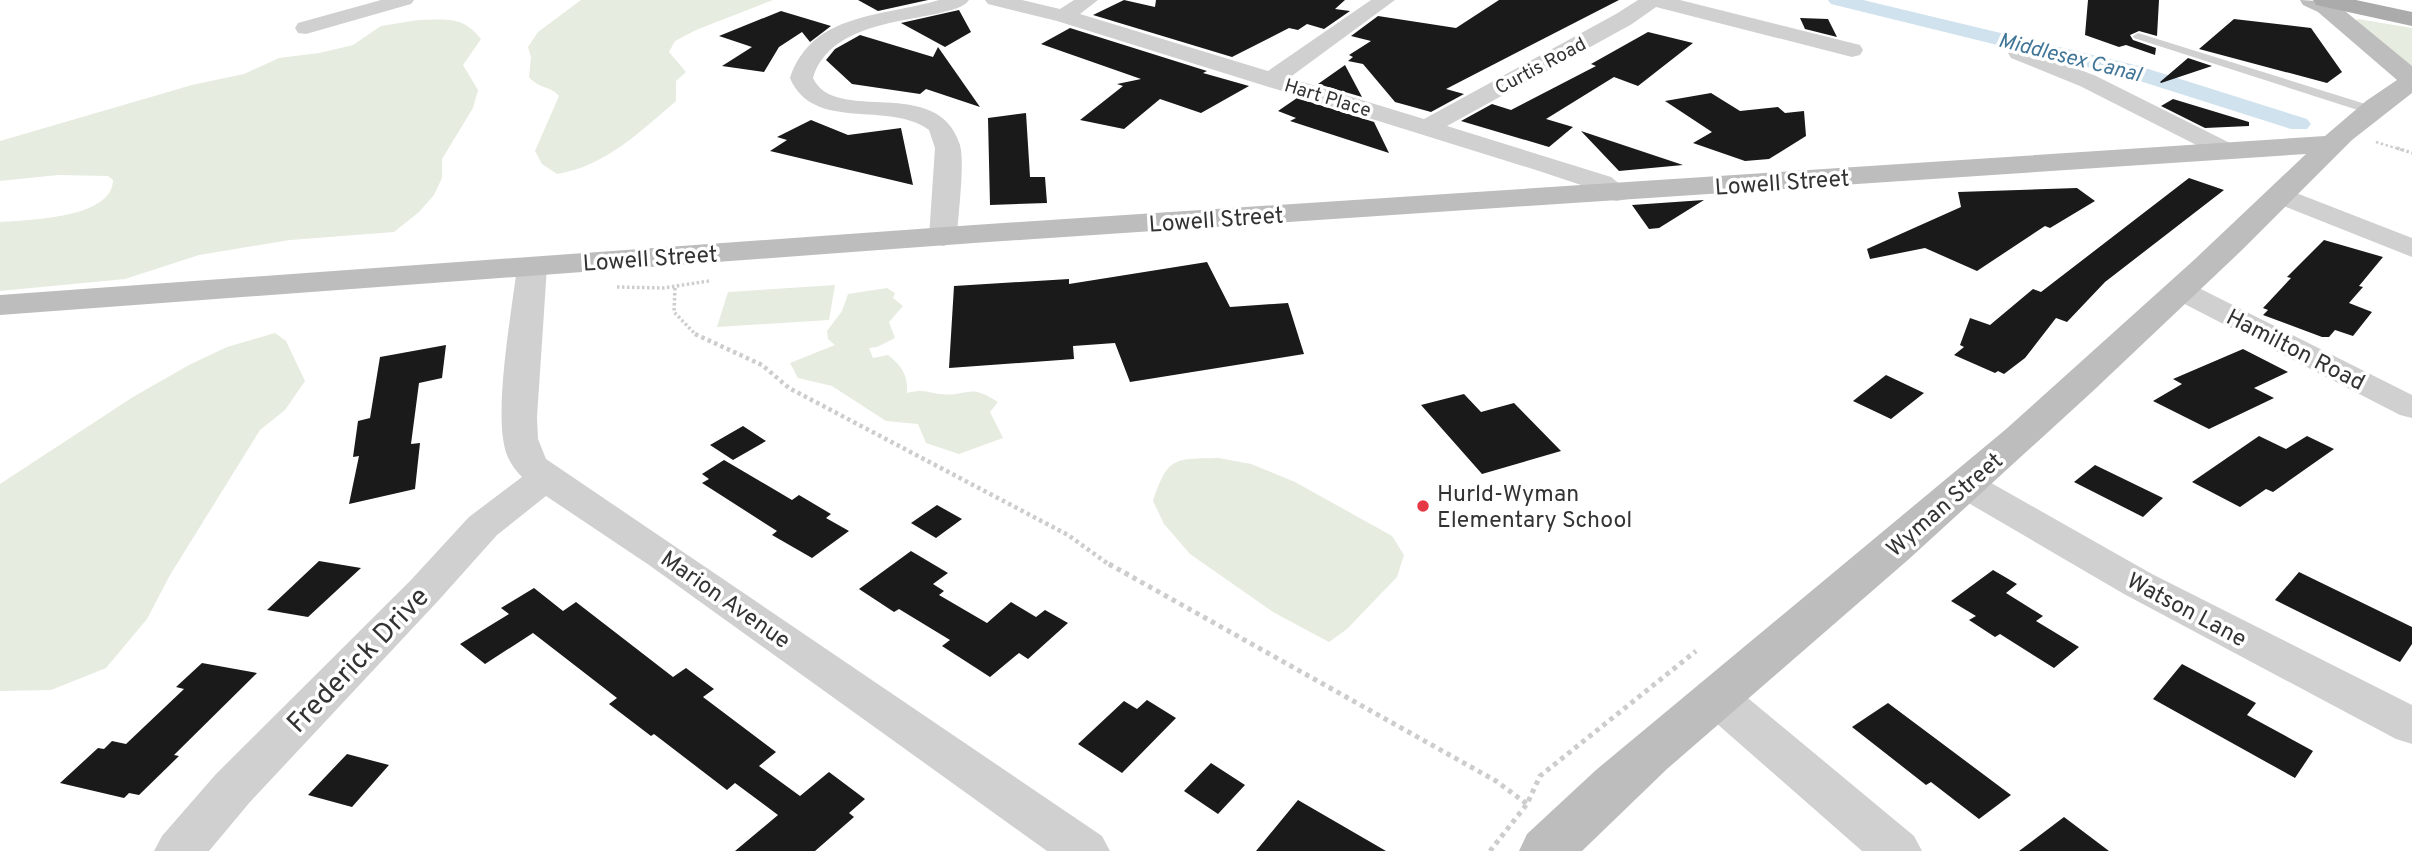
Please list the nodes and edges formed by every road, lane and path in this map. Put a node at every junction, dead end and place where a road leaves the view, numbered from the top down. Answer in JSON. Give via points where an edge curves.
{"nodes":[{"id":1,"x":404,"y":0,"type":"edge"},
{"id":2,"x":959,"y":0,"type":"edge"},
{"id":3,"x":995,"y":0,"type":"edge"},
{"id":4,"x":1087,"y":0,"type":"edge"},
{"id":5,"x":1385,"y":0,"type":"edge"},
{"id":6,"x":1653,"y":0,"type":"edge"},
{"id":7,"x":2311,"y":0,"type":"edge"},
{"id":8,"x":2324,"y":0,"type":"edge"},
{"id":9,"x":1063,"y":16,"type":"junction"},
{"id":10,"x":2412,"y":19,"type":"edge"},
{"id":11,"x":306,"y":28,"type":"dead end"},
{"id":12,"x":2138,"y":36,"type":"dead end"},
{"id":13,"x":1852,"y":50,"type":"dead end"},
{"id":14,"x":2019,"y":53,"type":"dead end"},
{"id":15,"x":1271,"y":79,"type":"junction"},
{"id":16,"x":2412,"y":81,"type":"edge"},
{"id":17,"x":2371,"y":110,"type":"junction"},
{"id":18,"x":1427,"y":127,"type":"junction"},
{"id":19,"x":2329,"y":144,"type":"junction"},
{"id":20,"x":2231,"y":150,"type":"junction"},
{"id":21,"x":2290,"y":185,"type":"junction"},
{"id":22,"x":1617,"y":193,"type":"junction"},
{"id":23,"x":943,"y":237,"type":"junction"},
{"id":24,"x":2412,"y":248,"type":"edge"},
{"id":25,"x":532,"y":267,"type":"junction"},
{"id":26,"x":675,"y":288,"type":"dead end"},
{"id":27,"x":2180,"y":290,"type":"junction"},
{"id":28,"x":0,"y":305,"type":"edge"},
{"id":29,"x":2412,"y":408,"type":"edge"},
{"id":30,"x":545,"y":478,"type":"junction"},
{"id":31,"x":1966,"y":485,"type":"junction"},
{"id":32,"x":1705,"y":673,"type":"junction"},
{"id":33,"x":2412,"y":726,"type":"edge"},
{"id":34,"x":1527,"y":804,"type":"junction"},
{"id":35,"x":180,"y":851,"type":"edge"},
{"id":36,"x":1085,"y":851,"type":"edge"},
{"id":37,"x":1490,"y":851,"type":"edge"},
{"id":38,"x":1546,"y":851,"type":"edge"},
{"id":39,"x":1897,"y":851,"type":"edge"}],
"edges":[{"from":1,"to":11,"type":"street"},
{"from":2,"to":23,"type":"street","via":[[837,36],[811,55],[802,79],[809,93],[825,101],[913,113],[940,127],[948,148]]},
{"from":3,"to":9,"type":"street","name":"Hart Place"},
{"from":4,"to":9,"type":"street"},
{"from":5,"to":15,"type":"street"},
{"from":6,"to":13,"type":"street"},
{"from":6,"to":18,"type":"street","name":"Curtis Road"},
{"from":7,"to":16,"type":"street","via":[[2326,7]]},
{"from":8,"to":10,"type":"main road"},
{"from":9,"to":15,"type":"street","name":"Hart Place"},
{"from":12,"to":17,"type":"lane"},
{"from":14,"to":20,"type":"street"},
{"from":15,"to":18,"type":"street","name":"Hart Place"},
{"from":16,"to":17,"type":"street"},
{"from":17,"to":19,"type":"street"},
{"from":18,"to":22,"type":"street","name":"Hart Place","via":[[1594,180]]},
{"from":19,"to":20,"type":"street","name":"Lowell Street"},
{"from":19,"to":21,"type":"street","name":"Wyman Street"},
{"from":20,"to":21,"type":"street"},
{"from":20,"to":22,"type":"street","name":"Lowell Street"},
{"from":21,"to":24,"type":"street"},
{"from":21,"to":27,"type":"street","name":"Wyman Street"},
{"from":22,"to":23,"type":"street","name":"Lowell Street"},
{"from":23,"to":25,"type":"street","name":"Lowell Street"},
{"from":25,"to":28,"type":"street","name":"Lowell Street"},
{"from":25,"to":30,"type":"street","name":"Marion Avenue","via":[[518,426],[523,453]]},
{"from":26,"to":34,"type":"path","via":[[674,313],[698,337],[739,352],[789,388],[1068,535],[1124,575],[1485,774]]},
{"from":27,"to":29,"type":"street","name":"Hamilton Road"},
{"from":27,"to":31,"type":"street","name":"Wyman Street"},
{"from":30,"to":35,"type":"street","name":"Frederick Drive","via":[[483,526],[233,788]]},
{"from":30,"to":36,"type":"street","name":"Marion Avenue","via":[[663,555]]},
{"from":31,"to":32,"type":"street","name":"Wyman Street"},
{"from":31,"to":33,"type":"street","name":"Watson Lane","via":[[2138,584]]},
{"from":32,"to":34,"type":"path","via":[[1540,775]]},
{"from":32,"to":38,"type":"street","name":"Wyman Street","via":[[1609,788]]},
{"from":32,"to":39,"type":"street"},
{"from":34,"to":37,"type":"path"}]}
